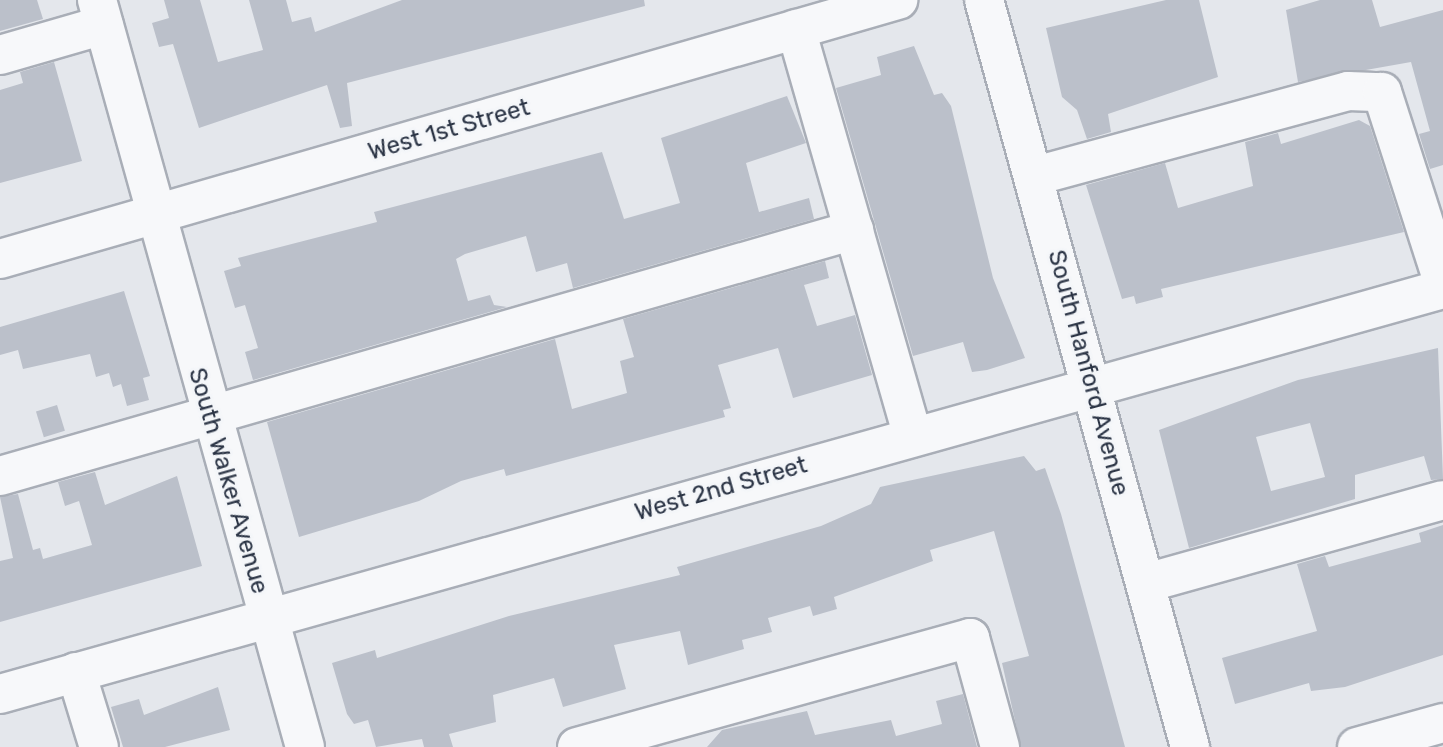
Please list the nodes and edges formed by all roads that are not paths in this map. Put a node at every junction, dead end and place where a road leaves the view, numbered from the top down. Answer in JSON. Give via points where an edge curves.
{"nodes":[{"id":1,"x":898,"y":0,"type":"edge"},
{"id":2,"x":984,"y":0,"type":"edge"},
{"id":3,"x":101,"y":12,"type":"edge"},
{"id":4,"x":796,"y":29,"type":"junction"},
{"id":5,"x":0,"y":55,"type":"edge"},
{"id":6,"x":1035,"y":176,"type":"junction"},
{"id":7,"x":160,"y":214,"type":"junction"},
{"id":8,"x":854,"y":230,"type":"junction"},
{"id":9,"x":0,"y":259,"type":"edge"},
{"id":10,"x":1443,"y":282,"type":"edge"},
{"id":11,"x":1443,"y":289,"type":"edge"},
{"id":12,"x":1090,"y":384,"type":"junction"},
{"id":13,"x":207,"y":414,"type":"junction"},
{"id":14,"x":912,"y":434,"type":"junction"},
{"id":15,"x":0,"y":476,"type":"edge"},
{"id":16,"x":1443,"y":500,"type":"edge"},
{"id":17,"x":1146,"y":583,"type":"junction"},
{"id":18,"x":267,"y":619,"type":"junction"},
{"id":19,"x":76,"y":672,"type":"junction"},
{"id":20,"x":0,"y":694,"type":"edge"},
{"id":21,"x":1443,"y":723,"type":"edge"},
{"id":22,"x":99,"y":747,"type":"edge"},
{"id":23,"x":305,"y":747,"type":"edge"},
{"id":24,"x":577,"y":747,"type":"edge"},
{"id":25,"x":1000,"y":747,"type":"edge"},
{"id":26,"x":1190,"y":747,"type":"edge"},
{"id":27,"x":1357,"y":747,"type":"edge"}],
"edges":[{"from":1,"to":4,"type":"street","name":"West 1st Street"},
{"from":2,"to":6,"type":"street","name":"South Hanford Avenue"},
{"from":3,"to":5,"type":"street"},
{"from":3,"to":7,"type":"street","name":"South Walker Avenue"},
{"from":4,"to":7,"type":"street","name":"West 1st Street"},
{"from":4,"to":8,"type":"street"},
{"from":6,"to":10,"type":"street","via":[[1348,91],[1382,92]]},
{"from":6,"to":12,"type":"street","name":"South Hanford Avenue"},
{"from":7,"to":9,"type":"street","name":"West 1st Street"},
{"from":7,"to":13,"type":"street","name":"South Walker Avenue"},
{"from":8,"to":13,"type":"street"},
{"from":8,"to":14,"type":"street"},
{"from":11,"to":12,"type":"street","name":"West 2nd Street"},
{"from":12,"to":14,"type":"street","name":"West 2nd Street"},
{"from":12,"to":17,"type":"street","name":"South Hanford Avenue"},
{"from":13,"to":15,"type":"street"},
{"from":13,"to":18,"type":"street","name":"South Walker Avenue"},
{"from":14,"to":18,"type":"street","name":"West 2nd Street"},
{"from":16,"to":17,"type":"street"},
{"from":17,"to":26,"type":"street","name":"South Hanford Avenue"},
{"from":18,"to":19,"type":"street","name":"West 2nd Street"},
{"from":18,"to":23,"type":"street","name":"South Walker Avenue"},
{"from":19,"to":20,"type":"street","name":"West 2nd Street"},
{"from":19,"to":22,"type":"street"},
{"from":21,"to":27,"type":"street"},
{"from":24,"to":25,"type":"street","via":[[970,638]]}]}
